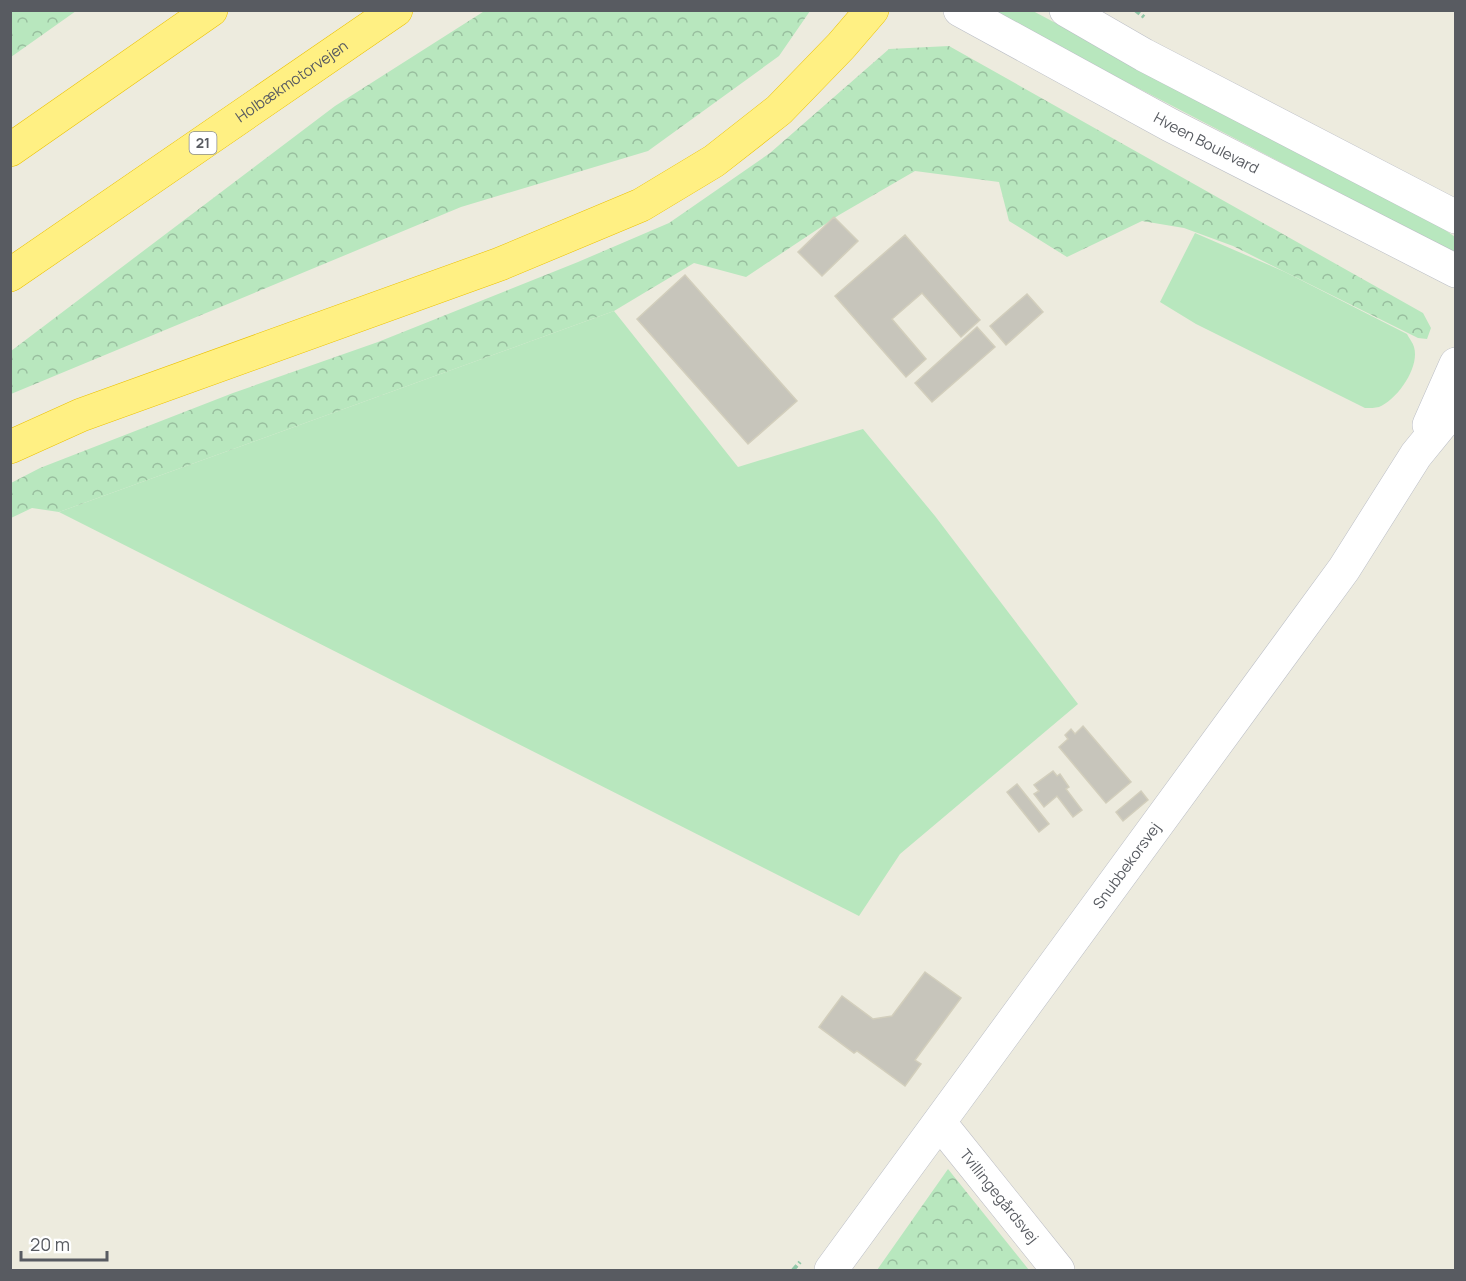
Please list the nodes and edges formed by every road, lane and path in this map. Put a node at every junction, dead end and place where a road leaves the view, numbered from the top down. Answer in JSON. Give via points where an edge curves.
{"nodes":[{"id":1,"x":212,"y":10,"type":"edge"},
{"id":2,"x":396,"y":10,"type":"edge"},
{"id":3,"x":872,"y":10,"type":"edge"},
{"id":4,"x":960,"y":10,"type":"edge"},
{"id":5,"x":1066,"y":10,"type":"edge"},
{"id":6,"x":10,"y":150,"type":"edge"},
{"id":7,"x":1455,"y":217,"type":"edge"},
{"id":8,"x":1455,"y":271,"type":"edge"},
{"id":9,"x":10,"y":275,"type":"edge"},
{"id":10,"x":1455,"y":364,"type":"edge"},
{"id":11,"x":1455,"y":406,"type":"edge"},
{"id":12,"x":10,"y":447,"type":"edge"},
{"id":13,"x":1416,"y":454,"type":"junction"},
{"id":14,"x":940,"y":1123,"type":"junction"},
{"id":15,"x":831,"y":1270,"type":"edge"},
{"id":16,"x":1058,"y":1270,"type":"edge"}],
"edges":[{"from":1,"to":6,"type":"highway"},
{"from":2,"to":9,"type":"highway","name":"Holbækmotorvejen","number":"21"},
{"from":3,"to":12,"type":"highway","via":[[779,110],[714,161],[641,205],[500,264],[81,415]]},
{"from":4,"to":8,"type":"street","name":"Hveen Boulevard","via":[[1170,125]]},
{"from":5,"to":7,"type":"street","via":[[1144,55]]},
{"from":10,"to":13,"type":"street","name":"Snubbekorsvej"},
{"from":11,"to":13,"type":"street","name":"Snubbekorsvej"},
{"from":13,"to":14,"type":"street","name":"Snubbekorsvej","via":[[1344,569]]},
{"from":14,"to":15,"type":"street","name":"Snubbekorsvej"},
{"from":14,"to":16,"type":"street","name":"Tvillingegårdsvej"}]}
